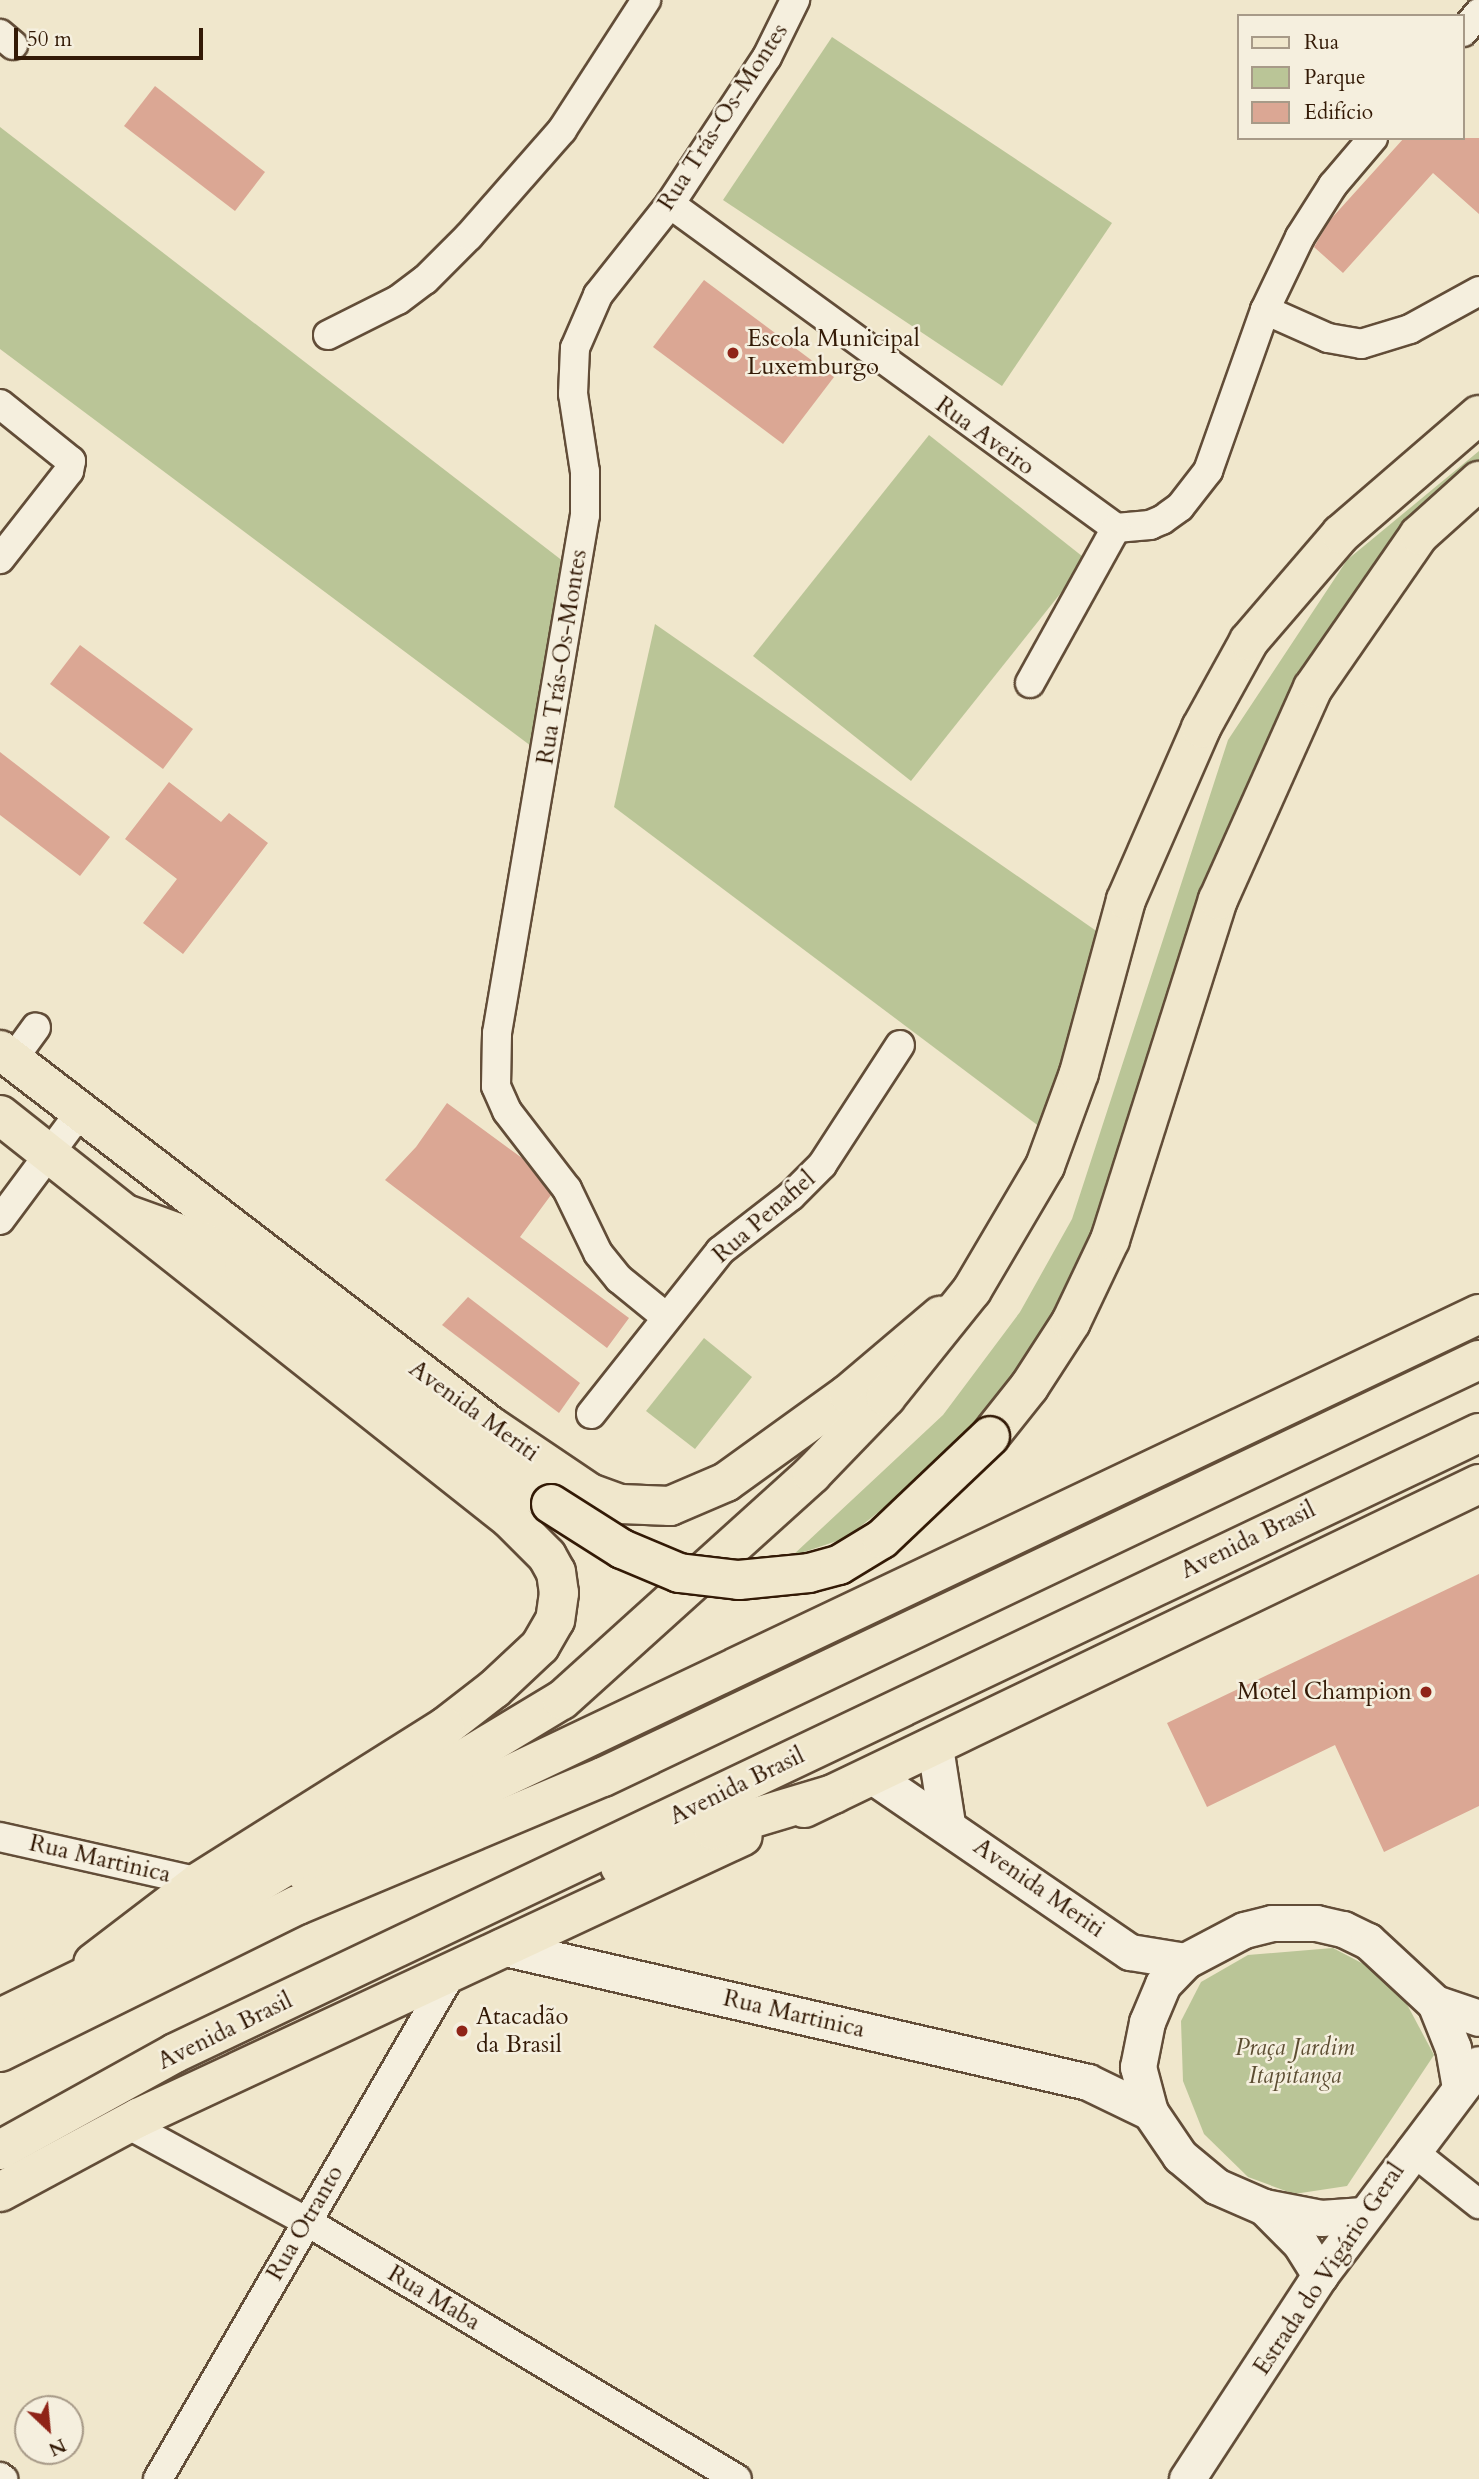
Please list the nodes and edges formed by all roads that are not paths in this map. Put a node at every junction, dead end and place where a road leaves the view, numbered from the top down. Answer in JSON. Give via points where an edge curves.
{"nodes":[{"id":1,"x":646,"y":0,"type":"edge"},
{"id":2,"x":795,"y":0,"type":"edge"},
{"id":3,"x":1479,"y":13,"type":"edge"},
{"id":4,"x":1465,"y":30,"type":"edge"},
{"id":5,"x":1371,"y":140,"type":"edge"},
{"id":6,"x":670,"y":204,"type":"junction"},
{"id":7,"x":1479,"y":290,"type":"edge"},
{"id":8,"x":1265,"y":310,"type":"junction"},
{"id":9,"x":328,"y":335,"type":"dead end"},
{"id":10,"x":0,"y":404,"type":"edge"},
{"id":11,"x":1479,"y":415,"type":"edge"},
{"id":12,"x":1479,"y":481,"type":"edge"},
{"id":13,"x":1106,"y":524,"type":"junction"},
{"id":14,"x":0,"y":559,"type":"edge"},
{"id":15,"x":1030,"y":683,"type":"dead end"},
{"id":16,"x":36,"y":1027,"type":"dead end"},
{"id":17,"x":901,"y":1045,"type":"dead end"},
{"id":18,"x":7,"y":1055,"type":"edge"},
{"id":19,"x":81,"y":1111,"type":"junction"},
{"id":20,"x":0,"y":1115,"type":"edge"},
{"id":21,"x":47,"y":1157,"type":"junction"},
{"id":22,"x":128,"y":1215,"type":"junction"},
{"id":23,"x":0,"y":1220,"type":"edge"},
{"id":24,"x":972,"y":1290,"type":"junction"},
{"id":25,"x":1479,"y":1314,"type":"edge"},
{"id":26,"x":666,"y":1317,"type":"junction"},
{"id":27,"x":1479,"y":1360,"type":"edge"},
{"id":28,"x":591,"y":1413,"type":"dead end"},
{"id":29,"x":1479,"y":1433,"type":"edge"},
{"id":30,"x":1479,"y":1484,"type":"edge"},
{"id":31,"x":935,"y":1747,"type":"junction"},
{"id":32,"x":874,"y":1777,"type":"junction"},
{"id":33,"x":834,"y":1794,"type":"junction"},
{"id":34,"x":947,"y":1824,"type":"junction"},
{"id":35,"x":0,"y":1837,"type":"edge"},
{"id":36,"x":200,"y":1882,"type":"junction"},
{"id":37,"x":177,"y":1932,"type":"junction"},
{"id":38,"x":501,"y":1947,"type":"junction"},
{"id":39,"x":1130,"y":1952,"type":"junction"},
{"id":40,"x":1185,"y":1961,"type":"junction"},
{"id":41,"x":363,"y":1965,"type":"junction"},
{"id":42,"x":454,"y":1969,"type":"junction"},
{"id":43,"x":66,"y":1984,"type":"junction"},
{"id":44,"x":1152,"y":2003,"type":"junction"},
{"id":45,"x":1436,"y":2003,"type":"junction"},
{"id":46,"x":0,"y":2018,"type":"edge"},
{"id":47,"x":1479,"y":2018,"type":"edge"},
{"id":48,"x":0,"y":2052,"type":"edge"},
{"id":49,"x":1138,"y":2067,"type":"junction"},
{"id":50,"x":1469,"y":2075,"type":"edge"},
{"id":51,"x":1088,"y":2082,"type":"junction"},
{"id":52,"x":1150,"y":2112,"type":"junction"},
{"id":53,"x":127,"y":2124,"type":"junction"},
{"id":54,"x":0,"y":2150,"type":"edge"},
{"id":55,"x":1411,"y":2150,"type":"junction"},
{"id":56,"x":0,"y":2192,"type":"edge"},
{"id":57,"x":1479,"y":2204,"type":"edge"},
{"id":58,"x":1264,"y":2207,"type":"junction"},
{"id":59,"x":1363,"y":2216,"type":"junction"},
{"id":60,"x":306,"y":2221,"type":"junction"},
{"id":61,"x":1320,"y":2275,"type":"junction"},
{"id":62,"x":158,"y":2479,"type":"edge"},
{"id":63,"x":737,"y":2479,"type":"edge"},
{"id":64,"x":1187,"y":2479,"type":"edge"}],
"edges":[{"from":1,"to":9,"type":"street","via":[[562,130],[469,236],[398,300]]},
{"from":2,"to":6,"type":"street","name":"Rua Trás-Os-Montes","via":[[767,57]]},
{"from":3,"to":4,"type":"street"},
{"from":5,"to":8,"type":"street","via":[[1333,185],[1300,237]]},
{"from":6,"to":13,"type":"street","name":"Rua Aveiro"},
{"from":6,"to":26,"type":"street","name":"Rua Trás-Os-Montes","via":[[598,295],[575,348],[573,394],[585,472],[585,515],[495,1061],[496,1086],[507,1111],[567,1189],[598,1253],[619,1279]]},
{"from":7,"to":8,"type":"street","via":[[1410,329],[1362,344],[1328,338]]},
{"from":8,"to":13,"type":"street","via":[[1208,471],[1180,507],[1162,520]]},
{"from":10,"to":14,"type":"street","via":[[71,461],[69,471]]},
{"from":11,"to":24,"type":"main road","via":[[1341,534],[1249,641],[1201,728],[1126,900],[1079,1073],[1045,1166]]},
{"from":12,"to":22,"type":"main road","bridge":true,"via":[[1419,535],[1313,688],[1218,900],[1110,1240],[1071,1322],[990,1436],[882,1539],[839,1565],[739,1580],[679,1573],[622,1549],[551,1504],[244,1268],[204,1242]]},
{"from":13,"to":15,"type":"street"},
{"from":16,"to":18,"type":"street"},
{"from":17,"to":26,"type":"street","name":"Rua Penafiel","via":[[822,1166],[720,1251]]},
{"from":18,"to":19,"type":"main road","name":"Avenida Meriti"},
{"from":19,"to":21,"type":"street"},
{"from":19,"to":24,"type":"main road","name":"Avenida Meriti","via":[[489,1425],[590,1493],[621,1504],[670,1506],[726,1482],[848,1394]]},
{"from":20,"to":21,"type":"main road"},
{"from":21,"to":22,"type":"main road"},
{"from":21,"to":23,"type":"street"},
{"from":22,"to":36,"type":"main road","via":[[510,1519],[547,1556],[556,1572],[559,1593],[555,1620],[540,1646],[494,1689],[444,1727]]},
{"from":24,"to":37,"type":"main road","via":[[886,1397],[812,1474],[562,1700]]},
{"from":25,"to":37,"type":"main road"},
{"from":26,"to":28,"type":"street","name":"Rua Penafiel"},
{"from":27,"to":48,"type":"main road","via":[[603,1777],[286,1911]]},
{"from":29,"to":41,"type":"main road","name":"Avenida Brasil"},
{"from":30,"to":31,"type":"main road","name":"Avenida Brasil"},
{"from":31,"to":32,"type":"main road","name":"Avenida Brasil"},
{"from":31,"to":34,"type":"street","name":"Avenida Meriti"},
{"from":32,"to":33,"type":"main road","name":"Avenida Brasil"},
{"from":32,"to":34,"type":"street","name":"Avenida Meriti"},
{"from":33,"to":38,"type":"main road","name":"Avenida Brasil"},
{"from":33,"to":41,"type":"main road","via":[[713,1830]]},
{"from":34,"to":39,"type":"street","name":"Avenida Meriti"},
{"from":35,"to":36,"type":"street","name":"Rua Martinica"},
{"from":36,"to":43,"type":"main road"},
{"from":37,"to":43,"type":"main road"},
{"from":38,"to":42,"type":"main road","name":"Avenida Brasil"},
{"from":38,"to":51,"type":"street","name":"Rua Martinica"},
{"from":39,"to":40,"type":"street","name":"Avenida Meriti"},
{"from":39,"to":44,"type":"street","name":"Avenida Meriti"},
{"from":40,"to":44,"type":"street","via":[[1169,1975]]},
{"from":40,"to":45,"type":"street","via":[[1258,1926],[1330,1925],[1368,1941]]},
{"from":41,"to":54,"type":"main road","name":"Avenida Brasil","via":[[174,2053]]},
{"from":42,"to":53,"type":"main road","name":"Avenida Brasil"},
{"from":42,"to":60,"type":"street","name":"Rua Otranto"},
{"from":43,"to":46,"type":"main road"},
{"from":44,"to":49,"type":"street"},
{"from":45,"to":47,"type":"street"},
{"from":45,"to":50,"type":"street"},
{"from":49,"to":51,"type":"street","name":"Rua Martinica"},
{"from":49,"to":52,"type":"street"},
{"from":50,"to":55,"type":"street","name":"Estrada do Vigário Geral"},
{"from":51,"to":52,"type":"street","name":"Rua Martinica"},
{"from":52,"to":58,"type":"street","via":[[1195,2171],[1216,2186]]},
{"from":53,"to":56,"type":"main road","name":"Avenida Brasil"},
{"from":53,"to":60,"type":"street","name":"Rua Maba"},
{"from":55,"to":57,"type":"street"},
{"from":55,"to":59,"type":"street","name":"Estrada do Vigário Geral"},
{"from":58,"to":59,"type":"street","via":[[1321,2218]]},
{"from":58,"to":61,"type":"street","via":[[1300,2243]]},
{"from":59,"to":61,"type":"street","name":"Estrada do Vigário Geral"},
{"from":60,"to":62,"type":"street","name":"Rua Otranto"},
{"from":60,"to":63,"type":"street","name":"Rua Maba"},
{"from":61,"to":64,"type":"street","name":"Estrada do Vigário Geral"}]}
